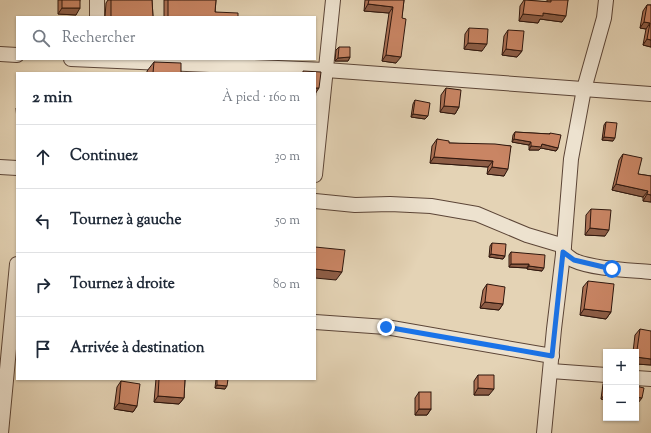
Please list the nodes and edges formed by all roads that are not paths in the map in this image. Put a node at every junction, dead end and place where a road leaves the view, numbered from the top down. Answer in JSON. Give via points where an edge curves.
{"nodes":[{"id":1,"x":97,"y":0,"type":"edge"},
{"id":2,"x":333,"y":0,"type":"edge"},
{"id":3,"x":606,"y":0,"type":"edge"},
{"id":4,"x":97,"y":16,"type":"edge"},
{"id":5,"x":0,"y":54,"type":"edge"},
{"id":6,"x":16,"y":55,"type":"edge"},
{"id":7,"x":77,"y":60,"type":"edge"},
{"id":8,"x":98,"y":64,"type":"edge"},
{"id":9,"x":326,"y":70,"type":"junction"},
{"id":10,"x":584,"y":89,"type":"junction"},
{"id":11,"x":651,"y":94,"type":"edge"},
{"id":12,"x":316,"y":165,"type":"edge"},
{"id":13,"x":0,"y":166,"type":"edge"},
{"id":14,"x":16,"y":168,"type":"edge"},
{"id":15,"x":316,"y":201,"type":"edge"},
{"id":16,"x":563,"y":249,"type":"junction"},
{"id":17,"x":16,"y":270,"type":"edge"},
{"id":18,"x":651,"y":272,"type":"edge"},
{"id":19,"x":10,"y":304,"type":"edge"},
{"id":20,"x":316,"y":322,"type":"edge"},
{"id":21,"x":552,"y":356,"type":"junction"},
{"id":22,"x":551,"y":371,"type":"junction"},
{"id":23,"x":603,"y":375,"type":"edge"},
{"id":24,"x":639,"y":378,"type":"edge"},
{"id":25,"x":651,"y":379,"type":"edge"},
{"id":26,"x":1,"y":433,"type":"edge"},
{"id":27,"x":544,"y":433,"type":"edge"}],
"edges":[{"from":1,"to":4,"type":"street"},
{"from":2,"to":9,"type":"street"},
{"from":3,"to":10,"type":"street","via":[[604,18]]},
{"from":5,"to":6,"type":"street"},
{"from":7,"to":8,"type":"street"},
{"from":8,"to":9,"type":"street"},
{"from":9,"to":10,"type":"street"},
{"from":9,"to":12,"type":"street"},
{"from":10,"to":11,"type":"street"},
{"from":10,"to":16,"type":"street","via":[[571,159]]},
{"from":13,"to":14,"type":"street"},
{"from":15,"to":16,"type":"street","via":[[355,205],[430,206],[476,214]]},
{"from":16,"to":18,"type":"street","via":[[574,260],[586,264]]},
{"from":16,"to":21,"type":"street"},
{"from":17,"to":19,"type":"street"},
{"from":19,"to":26,"type":"street"},
{"from":20,"to":21,"type":"street","via":[[386,327]]},
{"from":21,"to":22,"type":"street"},
{"from":22,"to":23,"type":"street"},
{"from":22,"to":27,"type":"street"},
{"from":24,"to":25,"type":"street"}]}
